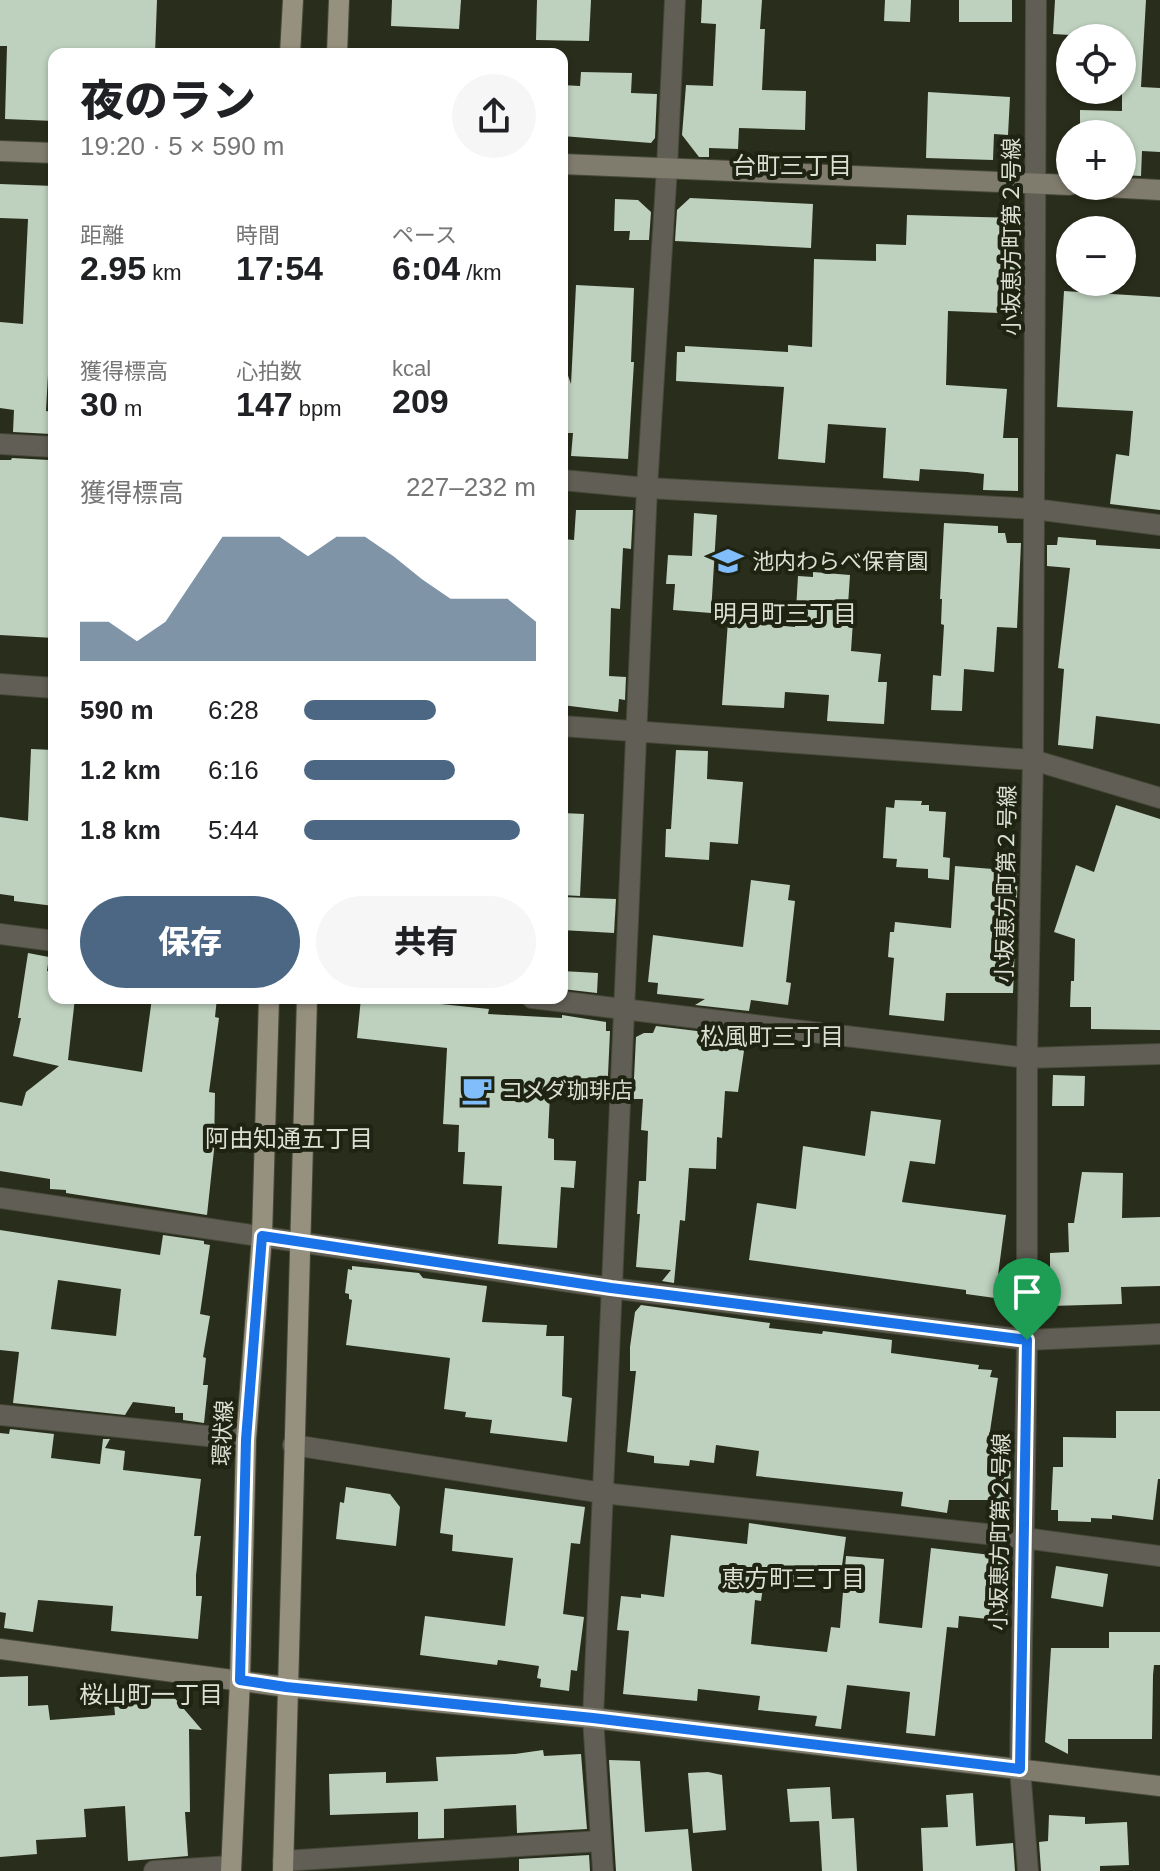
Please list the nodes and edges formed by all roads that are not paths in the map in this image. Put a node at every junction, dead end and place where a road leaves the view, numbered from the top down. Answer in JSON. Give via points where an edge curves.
{"nodes":[{"id":1,"x":293,"y":0,"type":"edge"},
{"id":2,"x":339,"y":0,"type":"edge"},
{"id":3,"x":675,"y":0,"type":"edge"},
{"id":4,"x":1036,"y":0,"type":"edge"},
{"id":5,"x":290,"y":48,"type":"edge"},
{"id":6,"x":337,"y":48,"type":"edge"},
{"id":7,"x":0,"y":151,"type":"edge"},
{"id":8,"x":48,"y":153,"type":"edge"},
{"id":9,"x":568,"y":164,"type":"edge"},
{"id":10,"x":667,"y":167,"type":"junction"},
{"id":11,"x":1036,"y":183,"type":"junction"},
{"id":12,"x":1056,"y":184,"type":"edge"},
{"id":13,"x":1136,"y":189,"type":"edge"},
{"id":14,"x":1160,"y":190,"type":"edge"},
{"id":15,"x":0,"y":444,"type":"edge"},
{"id":16,"x":48,"y":447,"type":"edge"},
{"id":17,"x":568,"y":481,"type":"edge"},
{"id":18,"x":647,"y":488,"type":"junction"},
{"id":19,"x":1034,"y":509,"type":"junction"},
{"id":20,"x":1160,"y":525,"type":"edge"},
{"id":21,"x":0,"y":684,"type":"edge"},
{"id":22,"x":48,"y":688,"type":"edge"},
{"id":23,"x":568,"y":726,"type":"edge"},
{"id":24,"x":636,"y":732,"type":"junction"},
{"id":25,"x":1033,"y":760,"type":"junction"},
{"id":26,"x":1160,"y":798,"type":"edge"},
{"id":27,"x":0,"y":934,"type":"edge"},
{"id":28,"x":48,"y":940,"type":"edge"},
{"id":29,"x":568,"y":1002,"type":"edge"},
{"id":30,"x":269,"y":1004,"type":"edge"},
{"id":31,"x":307,"y":1004,"type":"edge"},
{"id":32,"x":625,"y":1008,"type":"junction"},
{"id":33,"x":1160,"y":1054,"type":"edge"},
{"id":34,"x":1027,"y":1058,"type":"junction"},
{"id":35,"x":0,"y":1198,"type":"edge"},
{"id":36,"x":262,"y":1236,"type":"junction"},
{"id":37,"x":301,"y":1241,"type":"junction"},
{"id":38,"x":611,"y":1288,"type":"junction"},
{"id":39,"x":1160,"y":1334,"type":"edge"},
{"id":40,"x":1027,"y":1340,"type":"junction"},
{"id":41,"x":0,"y":1415,"type":"edge"},
{"id":42,"x":246,"y":1440,"type":"junction"},
{"id":43,"x":293,"y":1445,"type":"junction"},
{"id":44,"x":603,"y":1493,"type":"junction"},
{"id":45,"x":1024,"y":1538,"type":"junction"},
{"id":46,"x":1160,"y":1556,"type":"edge"},
{"id":47,"x":0,"y":1649,"type":"edge"},
{"id":48,"x":240,"y":1680,"type":"junction"},
{"id":49,"x":286,"y":1687,"type":"junction"},
{"id":50,"x":593,"y":1718,"type":"junction"},
{"id":51,"x":1020,"y":1769,"type":"junction"},
{"id":52,"x":1160,"y":1786,"type":"edge"},
{"id":53,"x":601,"y":1841,"type":"junction"},
{"id":54,"x":283,"y":1866,"type":"edge"},
{"id":55,"x":231,"y":1868,"type":"edge"},
{"id":56,"x":154,"y":1871,"type":"edge"},
{"id":57,"x":603,"y":1871,"type":"edge"},
{"id":58,"x":1028,"y":1871,"type":"edge"}],
"edges":[{"from":1,"to":5,"type":"main road"},
{"from":2,"to":6,"type":"main road"},
{"from":3,"to":10,"type":"street"},
{"from":4,"to":11,"type":"street","name":"小坂恵方町第２号線"},
{"from":7,"to":8,"type":"street"},
{"from":9,"to":10,"type":"street"},
{"from":10,"to":11,"type":"street"},
{"from":10,"to":18,"type":"street"},
{"from":11,"to":12,"type":"street"},
{"from":11,"to":19,"type":"street","name":"小坂恵方町第２号線"},
{"from":13,"to":14,"type":"street"},
{"from":15,"to":16,"type":"street"},
{"from":17,"to":18,"type":"street"},
{"from":18,"to":19,"type":"street"},
{"from":18,"to":24,"type":"street"},
{"from":19,"to":20,"type":"street"},
{"from":19,"to":25,"type":"street","name":"小坂恵方町第２号線"},
{"from":21,"to":22,"type":"street"},
{"from":23,"to":24,"type":"street"},
{"from":24,"to":25,"type":"street"},
{"from":24,"to":32,"type":"street"},
{"from":25,"to":26,"type":"street"},
{"from":25,"to":34,"type":"street","name":"小坂恵方町第２号線"},
{"from":27,"to":28,"type":"street"},
{"from":29,"to":32,"type":"street"},
{"from":30,"to":36,"type":"main road","name":"環状線"},
{"from":31,"to":37,"type":"main road"},
{"from":32,"to":34,"type":"street"},
{"from":32,"to":38,"type":"street"},
{"from":33,"to":34,"type":"street"},
{"from":34,"to":40,"type":"street","name":"小坂恵方町第２号線"},
{"from":35,"to":36,"type":"street"},
{"from":36,"to":37,"type":"street"},
{"from":36,"to":42,"type":"main road","name":"環状線"},
{"from":37,"to":38,"type":"street"},
{"from":37,"to":43,"type":"main road"},
{"from":38,"to":40,"type":"street"},
{"from":38,"to":44,"type":"street"},
{"from":39,"to":40,"type":"street"},
{"from":40,"to":45,"type":"street","name":"小坂恵方町第２号線"},
{"from":41,"to":42,"type":"street"},
{"from":42,"to":48,"type":"main road","name":"環状線"},
{"from":43,"to":44,"type":"street"},
{"from":43,"to":49,"type":"main road"},
{"from":44,"to":45,"type":"street"},
{"from":44,"to":50,"type":"street"},
{"from":45,"to":46,"type":"street"},
{"from":45,"to":51,"type":"street","name":"小坂恵方町第２号線"},
{"from":47,"to":48,"type":"street"},
{"from":48,"to":49,"type":"street"},
{"from":48,"to":55,"type":"main road","name":"環状線"},
{"from":49,"to":50,"type":"street"},
{"from":49,"to":54,"type":"main road"},
{"from":50,"to":51,"type":"street"},
{"from":50,"to":53,"type":"street"},
{"from":51,"to":52,"type":"street"},
{"from":51,"to":58,"type":"street","name":"小坂恵方町第２号線"},
{"from":53,"to":54,"type":"street"},
{"from":53,"to":57,"type":"street"},
{"from":55,"to":56,"type":"street"}]}
